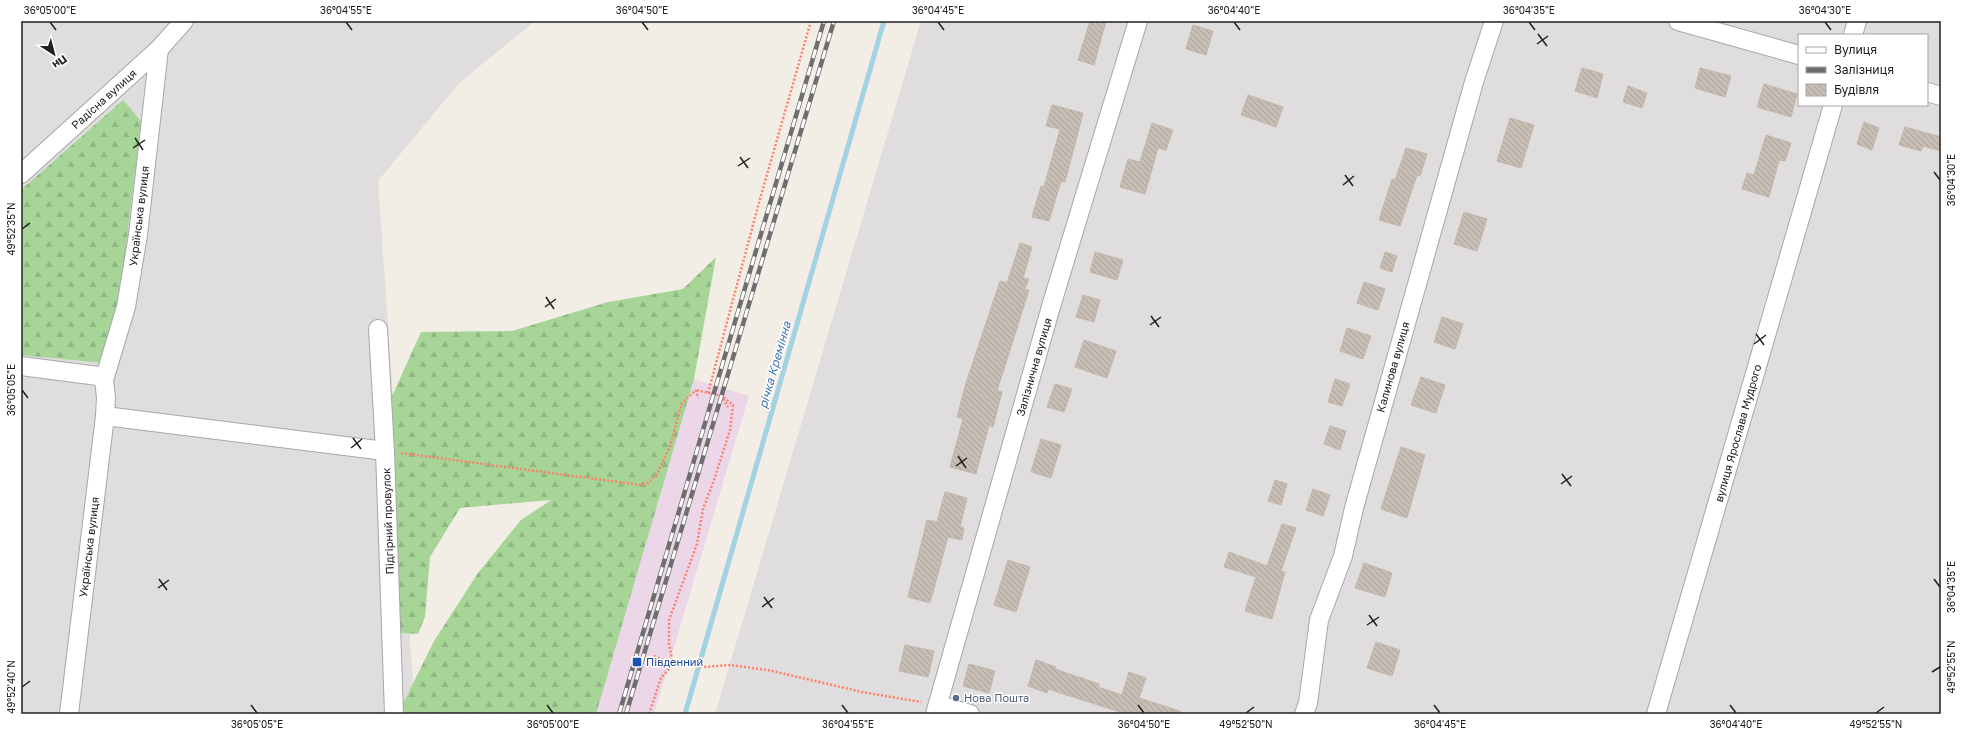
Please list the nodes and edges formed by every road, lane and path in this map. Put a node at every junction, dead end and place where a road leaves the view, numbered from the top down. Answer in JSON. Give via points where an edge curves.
{"nodes":[{"id":1,"x":184,"y":21,"type":"edge"},
{"id":2,"x":811,"y":21,"type":"edge"},
{"id":3,"x":1138,"y":21,"type":"edge"},
{"id":4,"x":1494,"y":21,"type":"edge"},
{"id":5,"x":1678,"y":21,"type":"edge"},
{"id":6,"x":1857,"y":21,"type":"edge"},
{"id":7,"x":1853,"y":34,"type":"edge"},
{"id":8,"x":159,"y":49,"type":"junction"},
{"id":9,"x":1798,"y":55,"type":"edge"},
{"id":10,"x":1928,"y":92,"type":"edge"},
{"id":11,"x":1941,"y":96,"type":"edge"},
{"id":12,"x":1833,"y":106,"type":"edge"},
{"id":13,"x":21,"y":174,"type":"edge"},
{"id":14,"x":378,"y":328,"type":"dead end"},
{"id":15,"x":21,"y":366,"type":"edge"},
{"id":16,"x":101,"y":378,"type":"junction"},
{"id":17,"x":696,"y":390,"type":"junction"},
{"id":18,"x":708,"y":393,"type":"junction"},
{"id":19,"x":722,"y":396,"type":"junction"},
{"id":20,"x":698,"y":398,"type":"dead end"},
{"id":21,"x":728,"y":407,"type":"dead end"},
{"id":22,"x":106,"y":416,"type":"junction"},
{"id":23,"x":385,"y":451,"type":"junction"},
{"id":24,"x":654,"y":656,"type":"dead end"},
{"id":25,"x":672,"y":664,"type":"junction"},
{"id":26,"x":936,"y":709,"type":"edge"},
{"id":27,"x":69,"y":714,"type":"edge"},
{"id":28,"x":394,"y":714,"type":"edge"},
{"id":29,"x":649,"y":714,"type":"edge"},
{"id":30,"x":970,"y":714,"type":"edge"},
{"id":31,"x":1304,"y":714,"type":"edge"},
{"id":32,"x":1656,"y":714,"type":"edge"}],
"edges":[{"from":1,"to":8,"type":"street","name":"Радісна вулиця"},
{"from":2,"to":18,"type":"path"},
{"from":3,"to":26,"type":"street","name":"Залізнична вулиця","via":[[1052,303]]},
{"from":4,"to":31,"type":"street","name":"Калинова вулиця","via":[[1474,82],[1354,508],[1343,556],[1319,620],[1308,703]]},
{"from":5,"to":9,"type":"street"},
{"from":6,"to":7,"type":"street"},
{"from":8,"to":13,"type":"street","name":"Радісна вулиця"},
{"from":8,"to":16,"type":"street","name":"Українська вулиця","via":[[138,235],[126,307]]},
{"from":10,"to":11,"type":"street"},
{"from":12,"to":32,"type":"street","name":"вулиця Ярослава Мудрого"},
{"from":14,"to":23,"type":"street","name":"Підгірний провулок"},
{"from":15,"to":16,"type":"street"},
{"from":16,"to":22,"type":"street","name":"Українська вулиця","via":[[106,397]]},
{"from":17,"to":18,"type":"path"},
{"from":17,"to":20,"type":"path"},
{"from":17,"to":23,"type":"path","via":[[682,403],[670,446],[656,474],[648,483],[641,485]]},
{"from":18,"to":19,"type":"path"},
{"from":19,"to":21,"type":"path"},
{"from":19,"to":25,"type":"path","via":[[733,405],[730,430],[703,509],[697,544],[669,620]]},
{"from":22,"to":23,"type":"street"},
{"from":22,"to":27,"type":"street","name":"Українська вулиця"},
{"from":23,"to":28,"type":"street","name":"Підгірний провулок"},
{"from":24,"to":25,"type":"path"},
{"from":25,"to":26,"type":"path","via":[[704,667],[730,665],[768,670]]},
{"from":25,"to":29,"type":"path","via":[[661,678]]},
{"from":26,"to":30,"type":"street"}]}
